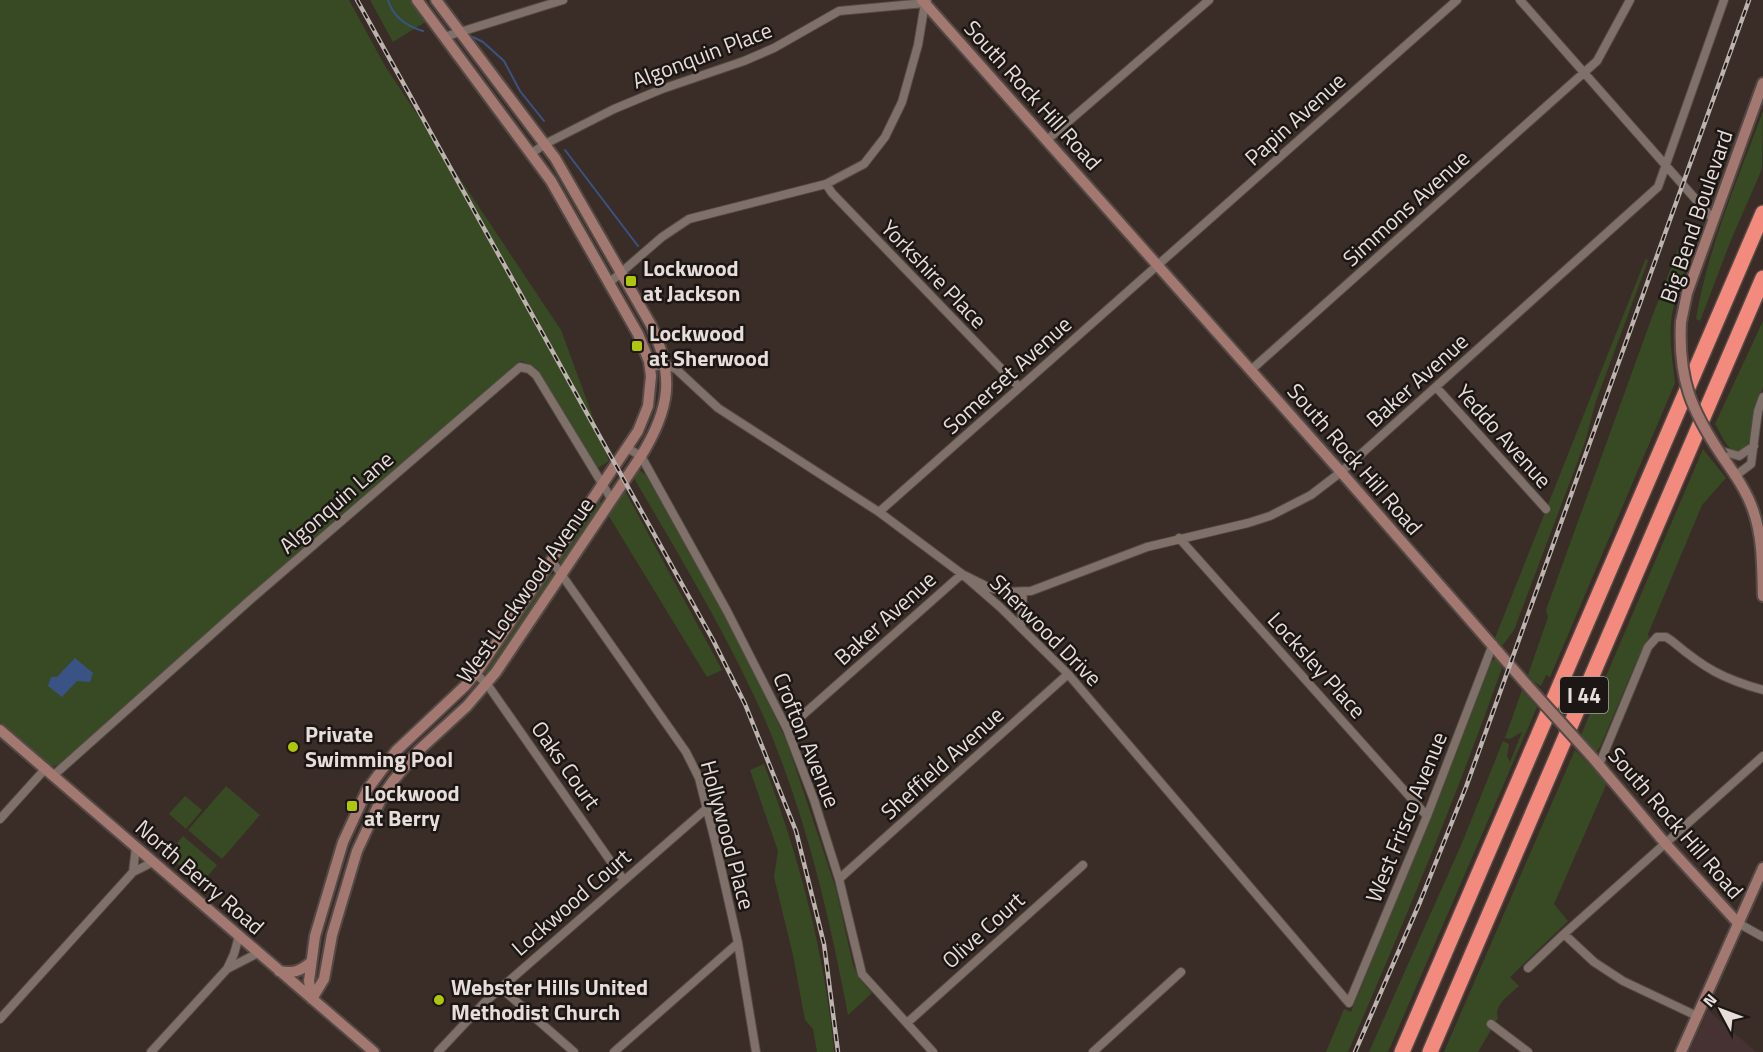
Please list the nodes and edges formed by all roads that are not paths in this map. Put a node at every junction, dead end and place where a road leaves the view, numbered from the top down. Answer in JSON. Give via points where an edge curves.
{"nodes":[{"id":1,"x":417,"y":0,"type":"edge"},
{"id":2,"x":436,"y":0,"type":"edge"},
{"id":3,"x":563,"y":0,"type":"edge"},
{"id":4,"x":1209,"y":0,"type":"edge"},
{"id":5,"x":1456,"y":0,"type":"edge"},
{"id":6,"x":1520,"y":0,"type":"edge"},
{"id":7,"x":1630,"y":0,"type":"edge"},
{"id":8,"x":1724,"y":0,"type":"edge"},
{"id":9,"x":925,"y":1,"type":"edge"},
{"id":10,"x":460,"y":32,"type":"junction"},
{"id":11,"x":444,"y":37,"type":"junction"},
{"id":12,"x":1584,"y":73,"type":"junction"},
{"id":13,"x":1763,"y":83,"type":"edge"},
{"id":14,"x":1047,"y":140,"type":"junction"},
{"id":15,"x":545,"y":144,"type":"junction"},
{"id":16,"x":532,"y":153,"type":"junction"},
{"id":17,"x":1666,"y":165,"type":"junction"},
{"id":18,"x":826,"y":184,"type":"junction"},
{"id":19,"x":1763,"y":213,"type":"edge"},
{"id":20,"x":1713,"y":219,"type":"junction"},
{"id":21,"x":1158,"y":265,"type":"junction"},
{"id":22,"x":622,"y":272,"type":"junction"},
{"id":23,"x":1763,"y":278,"type":"edge"},
{"id":24,"x":609,"y":283,"type":"junction"},
{"id":25,"x":666,"y":365,"type":"junction"},
{"id":26,"x":650,"y":367,"type":"junction"},
{"id":27,"x":1251,"y":370,"type":"junction"},
{"id":28,"x":1019,"y":387,"type":"junction"},
{"id":29,"x":1436,"y":387,"type":"junction"},
{"id":30,"x":1763,"y":398,"type":"edge"},
{"id":31,"x":1754,"y":446,"type":"junction"},
{"id":32,"x":627,"y":448,"type":"junction"},
{"id":33,"x":1719,"y":453,"type":"junction"},
{"id":34,"x":641,"y":456,"type":"junction"},
{"id":35,"x":1341,"y":472,"type":"junction"},
{"id":36,"x":1736,"y":476,"type":"junction"},
{"id":37,"x":602,"y":486,"type":"junction"},
{"id":38,"x":612,"y":500,"type":"junction"},
{"id":39,"x":1546,"y":509,"type":"dead end"},
{"id":40,"x":879,"y":512,"type":"junction"},
{"id":41,"x":1179,"y":538,"type":"junction"},
{"id":42,"x":552,"y":561,"type":"junction"},
{"id":43,"x":962,"y":574,"type":"junction"},
{"id":44,"x":562,"y":575,"type":"junction"},
{"id":45,"x":1023,"y":592,"type":"junction"},
{"id":46,"x":1763,"y":596,"type":"edge"},
{"id":47,"x":1021,"y":627,"type":"junction"},
{"id":48,"x":1492,"y":644,"type":"junction"},
{"id":49,"x":475,"y":673,"type":"junction"},
{"id":50,"x":1068,"y":674,"type":"junction"},
{"id":51,"x":487,"y":684,"type":"junction"},
{"id":52,"x":1763,"y":690,"type":"edge"},
{"id":53,"x":788,"y":729,"type":"junction"},
{"id":54,"x":0,"y":730,"type":"edge"},
{"id":55,"x":1763,"y":756,"type":"edge"},
{"id":56,"x":1596,"y":762,"type":"junction"},
{"id":57,"x":50,"y":772,"type":"junction"},
{"id":58,"x":706,"y":809,"type":"junction"},
{"id":59,"x":1427,"y":816,"type":"junction"},
{"id":60,"x":0,"y":819,"type":"edge"},
{"id":61,"x":352,"y":821,"type":"junction"},
{"id":62,"x":367,"y":828,"type":"junction"},
{"id":63,"x":1665,"y":843,"type":"junction"},
{"id":64,"x":135,"y":847,"type":"junction"},
{"id":65,"x":153,"y":862,"type":"junction"},
{"id":66,"x":1083,"y":865,"type":"dead end"},
{"id":67,"x":1763,"y":868,"type":"edge"},
{"id":68,"x":133,"y":872,"type":"junction"},
{"id":69,"x":623,"y":879,"type":"junction"},
{"id":70,"x":838,"y":879,"type":"junction"},
{"id":71,"x":326,"y":898,"type":"junction"},
{"id":72,"x":341,"y":903,"type":"junction"},
{"id":73,"x":1738,"y":923,"type":"junction"},
{"id":74,"x":1564,"y":934,"type":"junction"},
{"id":75,"x":239,"y":936,"type":"junction"},
{"id":76,"x":1763,"y":937,"type":"edge"},
{"id":77,"x":738,"y":943,"type":"junction"},
{"id":78,"x":258,"y":953,"type":"junction"},
{"id":79,"x":311,"y":962,"type":"junction"},
{"id":80,"x":1528,"y":968,"type":"dead end"},
{"id":81,"x":227,"y":969,"type":"junction"},
{"id":82,"x":279,"y":970,"type":"junction"},
{"id":83,"x":1181,"y":972,"type":"dead end"},
{"id":84,"x":501,"y":988,"type":"junction"},
{"id":85,"x":312,"y":999,"type":"junction"},
{"id":86,"x":1349,"y":1003,"type":"joint"},
{"id":87,"x":1697,"y":1016,"type":"junction"},
{"id":88,"x":0,"y":1019,"type":"edge"},
{"id":89,"x":907,"y":1023,"type":"junction"},
{"id":90,"x":1491,"y":1024,"type":"dead end"},
{"id":91,"x":151,"y":1052,"type":"edge"},
{"id":92,"x":375,"y":1052,"type":"edge"},
{"id":93,"x":438,"y":1052,"type":"edge"},
{"id":94,"x":574,"y":1052,"type":"edge"},
{"id":95,"x":614,"y":1052,"type":"edge"},
{"id":96,"x":756,"y":1052,"type":"edge"},
{"id":97,"x":933,"y":1052,"type":"edge"},
{"id":98,"x":1093,"y":1052,"type":"edge"},
{"id":99,"x":1402,"y":1052,"type":"edge"},
{"id":100,"x":1430,"y":1052,"type":"edge"},
{"id":101,"x":1527,"y":1052,"type":"edge"},
{"id":102,"x":1682,"y":1052,"type":"edge"}],
"edges":[{"from":1,"to":11,"type":"main road","name":"West Lockwood Avenue"},
{"from":2,"to":10,"type":"main road","name":"West Lockwood Avenue"},
{"from":3,"to":10,"type":"street"},
{"from":4,"to":14,"type":"street"},
{"from":5,"to":21,"type":"street","name":"Papin Avenue"},
{"from":6,"to":12,"type":"street"},
{"from":7,"to":12,"type":"street","name":"Simmons Avenue","via":[[1598,61]]},
{"from":8,"to":17,"type":"street","name":"Baker Avenue"},
{"from":9,"to":14,"type":"main road","name":"South Rock Hill Road"},
{"from":9,"to":15,"type":"street","name":"Algonquin Place","via":[[840,11],[744,62],[662,88]]},
{"from":9,"to":18,"type":"street","via":[[902,102],[885,137],[864,164]]},
{"from":10,"to":11,"type":"street"},
{"from":10,"to":15,"type":"main road","name":"West Lockwood Avenue"},
{"from":11,"to":16,"type":"main road","name":"West Lockwood Avenue"},
{"from":12,"to":17,"type":"street"},
{"from":12,"to":27,"type":"street","name":"Simmons Avenue"},
{"from":13,"to":20,"type":"main road","name":"Big Bend Boulevard"},
{"from":14,"to":21,"type":"main road","name":"South Rock Hill Road"},
{"from":15,"to":16,"type":"street","name":"Algonquin Place"},
{"from":15,"to":22,"type":"main road","name":"West Lockwood Avenue"},
{"from":16,"to":24,"type":"main road","name":"West Lockwood Avenue"},
{"from":17,"to":20,"type":"street"},
{"from":17,"to":29,"type":"street","name":"Baker Avenue","via":[[1658,187]]},
{"from":18,"to":22,"type":"street","via":[[689,219]]},
{"from":18,"to":28,"type":"street","name":"Yorkshire Place"},
{"from":19,"to":99,"type":"highway","number":"I 44"},
{"from":20,"to":33,"type":"main road","name":"Big Bend Boulevard","bridge":true,"via":[[1687,293],[1680,347],[1690,402]]},
{"from":21,"to":27,"type":"main road","name":"South Rock Hill Road"},
{"from":21,"to":28,"type":"street","name":"Somerset Avenue"},
{"from":22,"to":24,"type":"street"},
{"from":22,"to":25,"type":"main road","name":"West Lockwood Avenue","via":[[651,325]]},
{"from":23,"to":100,"type":"highway","number":"I 44"},
{"from":24,"to":26,"type":"main road","name":"West Lockwood Avenue","via":[[638,334]]},
{"from":25,"to":26,"type":"street"},
{"from":25,"to":34,"type":"main road","name":"West Lockwood Avenue","via":[[664,408]]},
{"from":25,"to":40,"type":"street","name":"Sherwood Drive","via":[[683,375],[718,408]]},
{"from":26,"to":32,"type":"main road","name":"West Lockwood Avenue","via":[[648,406]]},
{"from":27,"to":35,"type":"main road","name":"South Rock Hill Road"},
{"from":28,"to":40,"type":"street","name":"Somerset Avenue"},
{"from":29,"to":35,"type":"street","name":"Baker Avenue"},
{"from":29,"to":39,"type":"street","name":"Yeddo Avenue"},
{"from":30,"to":31,"type":"street"},
{"from":31,"to":33,"type":"street","via":[[1738,456]]},
{"from":31,"to":36,"type":"street","via":[[1751,464]]},
{"from":32,"to":34,"type":"street"},
{"from":32,"to":37,"type":"main road","name":"West Lockwood Avenue"},
{"from":33,"to":36,"type":"main road","name":"Big Bend Boulevard"},
{"from":34,"to":38,"type":"main road","name":"West Lockwood Avenue"},
{"from":34,"to":53,"type":"street","name":"Crofton Avenue","via":[[728,610]]},
{"from":35,"to":41,"type":"street","name":"Baker Avenue","via":[[1311,495],[1270,516]]},
{"from":35,"to":48,"type":"main road","name":"South Rock Hill Road"},
{"from":36,"to":46,"type":"main road","name":"Big Bend Boulevard","via":[[1754,512],[1761,548]]},
{"from":37,"to":38,"type":"street","name":"Algonquin Lane"},
{"from":37,"to":42,"type":"main road","name":"West Lockwood Avenue"},
{"from":37,"to":57,"type":"street","name":"Algonquin Lane","via":[[536,375],[524,367],[516,369]]},
{"from":38,"to":44,"type":"main road","name":"West Lockwood Avenue"},
{"from":40,"to":43,"type":"street","name":"Sherwood Drive"},
{"from":41,"to":45,"type":"street","name":"Baker Avenue"},
{"from":41,"to":59,"type":"street","name":"Locksley Place"},
{"from":42,"to":44,"type":"street","name":"Hollywood Place"},
{"from":42,"to":49,"type":"main road","name":"West Lockwood Avenue"},
{"from":43,"to":45,"type":"street","name":"Baker Avenue","via":[[990,588]]},
{"from":43,"to":47,"type":"street","name":"Sherwood Drive"},
{"from":43,"to":53,"type":"street","name":"Baker Avenue"},
{"from":44,"to":51,"type":"main road","name":"West Lockwood Avenue"},
{"from":44,"to":58,"type":"street","name":"Hollywood Place","via":[[686,752],[699,778]]},
{"from":45,"to":47,"type":"street"},
{"from":47,"to":50,"type":"street","name":"Sherwood Drive"},
{"from":48,"to":56,"type":"main road","name":"South Rock Hill Road","bridge":true},
{"from":48,"to":59,"type":"street","name":"West Frisco Avenue"},
{"from":49,"to":51,"type":"street","name":"Oaks Court"},
{"from":49,"to":61,"type":"main road","name":"West Lockwood Avenue","via":[[396,751],[367,790]]},
{"from":50,"to":70,"type":"street","name":"Sheffield Avenue"},
{"from":50,"to":86,"type":"street","name":"Sherwood Drive"},
{"from":51,"to":62,"type":"main road","name":"West Lockwood Avenue","via":[[403,768],[383,795]]},
{"from":51,"to":69,"type":"street","name":"Oaks Court"},
{"from":52,"to":56,"type":"street","via":[[1720,676],[1666,637],[1657,637],[1648,647]]},
{"from":53,"to":70,"type":"street","name":"Crofton Avenue"},
{"from":54,"to":57,"type":"main road","name":"North Berry Road"},
{"from":55,"to":63,"type":"street"},
{"from":56,"to":63,"type":"main road","name":"South Rock Hill Road"},
{"from":57,"to":60,"type":"street"},
{"from":57,"to":64,"type":"main road","name":"North Berry Road"},
{"from":58,"to":69,"type":"street","name":"Lockwood Court"},
{"from":58,"to":77,"type":"street","name":"Hollywood Place"},
{"from":59,"to":86,"type":"street","name":"West Frisco Avenue"},
{"from":61,"to":62,"type":"main road"},
{"from":61,"to":71,"type":"main road","name":"West Lockwood Avenue"},
{"from":62,"to":72,"type":"main road","name":"West Lockwood Avenue"},
{"from":63,"to":73,"type":"main road","name":"South Rock Hill Road"},
{"from":63,"to":74,"type":"street"},
{"from":64,"to":65,"type":"main road","name":"North Berry Road"},
{"from":64,"to":68,"type":"street"},
{"from":65,"to":68,"type":"street"},
{"from":65,"to":75,"type":"main road","name":"North Berry Road"},
{"from":66,"to":89,"type":"street","name":"Olive Court"},
{"from":67,"to":73,"type":"main road"},
{"from":68,"to":88,"type":"street"},
{"from":69,"to":84,"type":"street","name":"Lockwood Court"},
{"from":70,"to":89,"type":"street","name":"Crofton Avenue","via":[[862,974]]},
{"from":71,"to":72,"type":"main road"},
{"from":71,"to":79,"type":"main road","name":"West Lockwood Avenue"},
{"from":72,"to":85,"type":"main road","name":"West Lockwood Avenue","via":[[324,979]]},
{"from":73,"to":76,"type":"street","name":"South Rock Hill Road"},
{"from":73,"to":87,"type":"main road"},
{"from":74,"to":80,"type":"street"},
{"from":74,"to":87,"type":"street","via":[[1594,962],[1623,981]]},
{"from":75,"to":78,"type":"main road","name":"North Berry Road"},
{"from":75,"to":81,"type":"street"},
{"from":77,"to":95,"type":"street"},
{"from":77,"to":96,"type":"street","name":"Hollywood Place"},
{"from":78,"to":81,"type":"street"},
{"from":78,"to":82,"type":"main road","name":"North Berry Road"},
{"from":79,"to":82,"type":"main road","via":[[296,972]]},
{"from":79,"to":85,"type":"main road","name":"West Lockwood Avenue"},
{"from":81,"to":91,"type":"street"},
{"from":82,"to":85,"type":"main road","name":"North Berry Road"},
{"from":83,"to":98,"type":"street"},
{"from":84,"to":93,"type":"street","name":"Lockwood Court"},
{"from":84,"to":94,"type":"street"},
{"from":85,"to":92,"type":"main road","name":"North Berry Road"},
{"from":87,"to":102,"type":"main road"},
{"from":89,"to":97,"type":"street","name":"Crofton Avenue"},
{"from":90,"to":101,"type":"street"}]}
